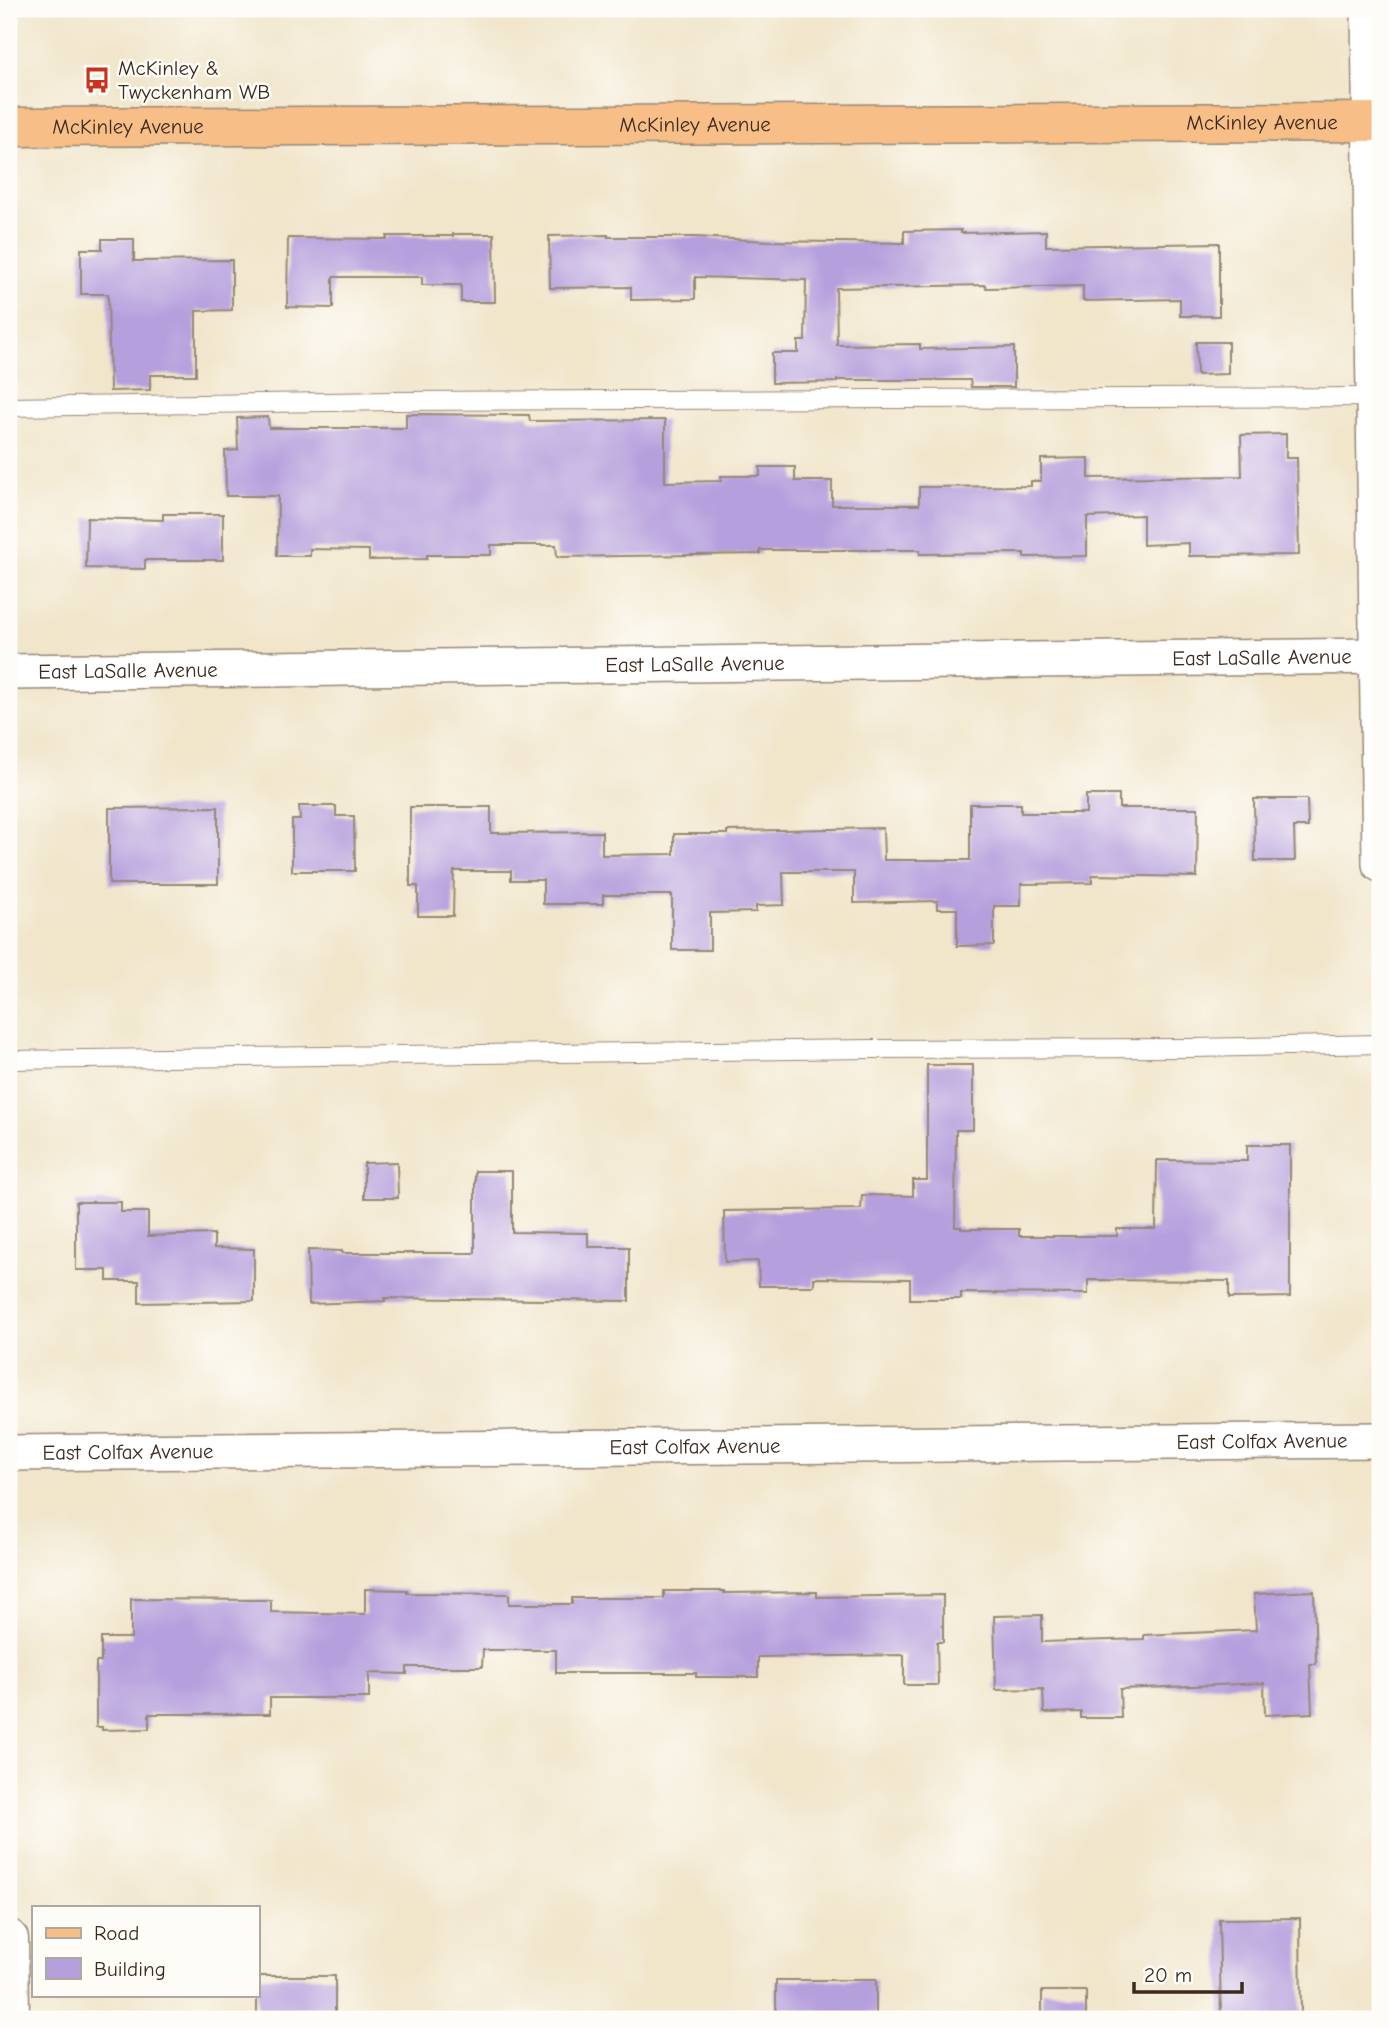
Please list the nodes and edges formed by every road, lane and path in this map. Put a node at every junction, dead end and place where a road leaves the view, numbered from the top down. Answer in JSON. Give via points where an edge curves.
{"nodes":[{"id":1,"x":1369,"y":9,"type":"edge"},
{"id":2,"x":1375,"y":122,"type":"edge"},
{"id":3,"x":9,"y":127,"type":"edge"},
{"id":4,"x":1377,"y":397,"type":"edge"},
{"id":5,"x":9,"y":407,"type":"edge"},
{"id":6,"x":1379,"y":656,"type":"edge"},
{"id":7,"x":9,"y":672,"type":"edge"},
{"id":8,"x":1380,"y":864,"type":"edge"},
{"id":9,"x":1380,"y":1044,"type":"edge"},
{"id":10,"x":9,"y":1060,"type":"edge"},
{"id":11,"x":1380,"y":1440,"type":"edge"},
{"id":12,"x":9,"y":1453,"type":"edge"},
{"id":13,"x":9,"y":1939,"type":"edge"},
{"id":14,"x":9,"y":2019,"type":"edge"}],
"edges":[{"from":1,"to":2,"type":"street"},
{"from":2,"to":3,"type":"main road","name":"McKinley Avenue"},
{"from":2,"to":4,"type":"street"},
{"from":4,"to":5,"type":"lane"},
{"from":4,"to":6,"type":"street"},
{"from":6,"to":7,"type":"street","name":"East LaSalle Avenue"},
{"from":6,"to":8,"type":"street"},
{"from":9,"to":10,"type":"lane"},
{"from":11,"to":12,"type":"street","name":"East Colfax Avenue"},
{"from":13,"to":14,"type":"street"}]}
